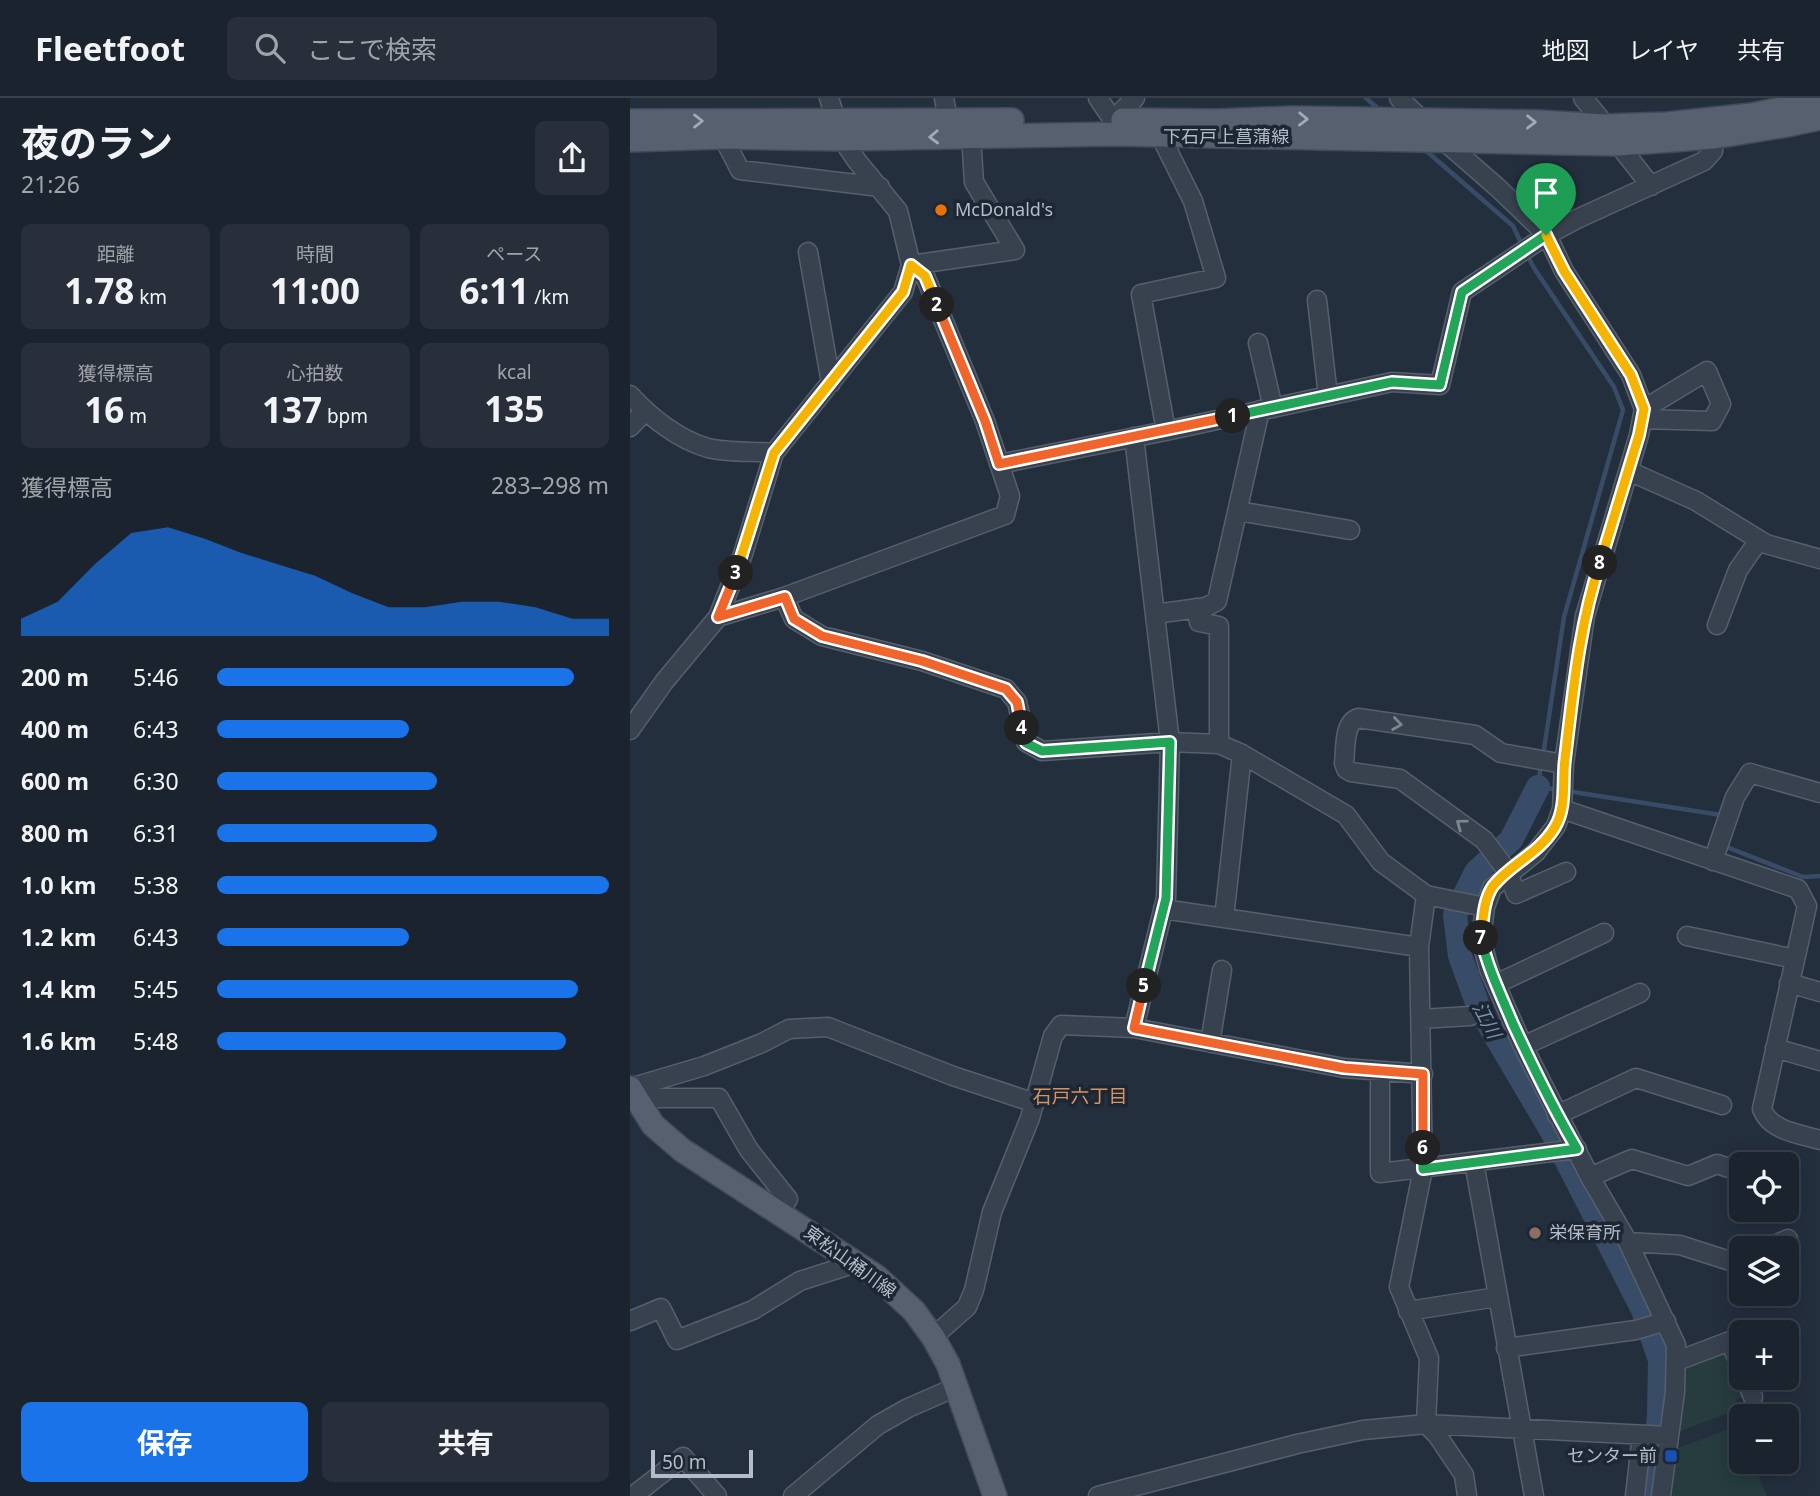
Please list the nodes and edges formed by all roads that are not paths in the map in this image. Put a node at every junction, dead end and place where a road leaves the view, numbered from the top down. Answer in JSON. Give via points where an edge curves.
{"nodes":[{"id":1,"x":1098,"y":98,"type":"edge"},
{"id":2,"x":1135,"y":98,"type":"edge"},
{"id":3,"x":1399,"y":98,"type":"edge"},
{"id":4,"x":1583,"y":98,"type":"edge"},
{"id":5,"x":1820,"y":101,"type":"edge"},
{"id":6,"x":946,"y":109,"type":"edge"},
{"id":7,"x":1820,"y":118,"type":"edge"},
{"id":8,"x":836,"y":119,"type":"edge"},
{"id":9,"x":1113,"y":120,"type":"junction"},
{"id":10,"x":1422,"y":120,"type":"junction"},
{"id":11,"x":630,"y":121,"type":"edge"},
{"id":12,"x":1714,"y":128,"type":"junction"},
{"id":13,"x":1612,"y":135,"type":"junction"},
{"id":14,"x":971,"y":136,"type":"junction"},
{"id":15,"x":723,"y":137,"type":"junction"},
{"id":16,"x":1161,"y":137,"type":"junction"},
{"id":17,"x":630,"y":139,"type":"edge"},
{"id":18,"x":1443,"y":140,"type":"junction"},
{"id":19,"x":1651,"y":186,"type":"junction"},
{"id":20,"x":880,"y":187,"type":"junction"},
{"id":21,"x":1546,"y":235,"type":"junction"},
{"id":22,"x":808,"y":251,"type":"dead end"},
{"id":23,"x":911,"y":265,"type":"junction"},
{"id":24,"x":1317,"y":300,"type":"dead end"},
{"id":25,"x":1258,"y":343,"type":"dead end"},
{"id":26,"x":831,"y":383,"type":"junction"},
{"id":27,"x":630,"y":396,"type":"edge"},
{"id":28,"x":1328,"y":396,"type":"junction"},
{"id":29,"x":1266,"y":409,"type":"junction"},
{"id":30,"x":645,"y":411,"type":"junction"},
{"id":31,"x":630,"y":427,"type":"edge"},
{"id":32,"x":1166,"y":431,"type":"junction"},
{"id":33,"x":1134,"y":437,"type":"junction"},
{"id":34,"x":774,"y":453,"type":"junction"},
{"id":35,"x":999,"y":464,"type":"junction"},
{"id":36,"x":1629,"y":471,"type":"junction"},
{"id":37,"x":1238,"y":511,"type":"junction"},
{"id":38,"x":1350,"y":530,"type":"dead end"},
{"id":39,"x":1759,"y":540,"type":"junction"},
{"id":40,"x":1820,"y":559,"type":"edge"},
{"id":41,"x":785,"y":597,"type":"junction"},
{"id":42,"x":1196,"y":608,"type":"junction"},
{"id":43,"x":1155,"y":614,"type":"junction"},
{"id":44,"x":718,"y":617,"type":"junction"},
{"id":45,"x":1717,"y":625,"type":"dead end"},
{"id":46,"x":630,"y":730,"type":"edge"},
{"id":47,"x":1170,"y":742,"type":"junction"},
{"id":48,"x":1219,"y":744,"type":"junction"},
{"id":49,"x":1242,"y":754,"type":"junction"},
{"id":50,"x":1564,"y":764,"type":"junction"},
{"id":51,"x":1820,"y":793,"type":"edge"},
{"id":52,"x":1562,"y":809,"type":"junction"},
{"id":53,"x":1713,"y":861,"type":"junction"},
{"id":54,"x":1508,"y":872,"type":"junction"},
{"id":55,"x":1566,"y":872,"type":"dead end"},
{"id":56,"x":1426,"y":895,"type":"junction"},
{"id":57,"x":1485,"y":907,"type":"junction"},
{"id":58,"x":1163,"y":909,"type":"junction"},
{"id":59,"x":1224,"y":918,"type":"junction"},
{"id":60,"x":1604,"y":933,"type":"dead end"},
{"id":61,"x":1687,"y":936,"type":"dead end"},
{"id":62,"x":1419,"y":947,"type":"junction"},
{"id":63,"x":1794,"y":959,"type":"junction"},
{"id":64,"x":1222,"y":970,"type":"dead end"},
{"id":65,"x":1789,"y":983,"type":"junction"},
{"id":66,"x":1496,"y":984,"type":"junction"},
{"id":67,"x":1820,"y":992,"type":"edge"},
{"id":68,"x":1640,"y":993,"type":"dead end"},
{"id":69,"x":1470,"y":1016,"type":"dead end"},
{"id":70,"x":1421,"y":1019,"type":"junction"},
{"id":71,"x":1134,"y":1028,"type":"junction"},
{"id":72,"x":1210,"y":1043,"type":"junction"},
{"id":73,"x":1524,"y":1046,"type":"junction"},
{"id":74,"x":1775,"y":1048,"type":"junction"},
{"id":75,"x":1820,"y":1061,"type":"edge"},
{"id":76,"x":1380,"y":1071,"type":"junction"},
{"id":77,"x":1423,"y":1074,"type":"junction"},
{"id":78,"x":632,"y":1091,"type":"edge"},
{"id":79,"x":1035,"y":1103,"type":"junction"},
{"id":80,"x":1723,"y":1105,"type":"dead end"},
{"id":81,"x":1557,"y":1115,"type":"junction"},
{"id":82,"x":1820,"y":1140,"type":"edge"},
{"id":83,"x":1577,"y":1149,"type":"junction"},
{"id":84,"x":1474,"y":1162,"type":"junction"},
{"id":85,"x":1729,"y":1168,"type":"edge"},
{"id":86,"x":1423,"y":1169,"type":"junction"},
{"id":87,"x":1590,"y":1177,"type":"junction"},
{"id":88,"x":779,"y":1212,"type":"junction"},
{"id":89,"x":1628,"y":1242,"type":"junction"},
{"id":90,"x":1729,"y":1261,"type":"edge"},
{"id":91,"x":856,"y":1263,"type":"junction"},
{"id":92,"x":1497,"y":1297,"type":"junction"},
{"id":93,"x":1408,"y":1311,"type":"junction"},
{"id":94,"x":630,"y":1321,"type":"edge"},
{"id":95,"x":1666,"y":1321,"type":"junction"},
{"id":96,"x":933,"y":1337,"type":"junction"},
{"id":97,"x":1729,"y":1341,"type":"edge"},
{"id":98,"x":1506,"y":1348,"type":"junction"},
{"id":99,"x":1676,"y":1361,"type":"junction"},
{"id":100,"x":956,"y":1387,"type":"junction"},
{"id":101,"x":1750,"y":1390,"type":"edge"},
{"id":102,"x":1753,"y":1397,"type":"dead end"},
{"id":103,"x":1426,"y":1424,"type":"junction"},
{"id":104,"x":1521,"y":1429,"type":"junction"},
{"id":105,"x":1642,"y":1435,"type":"junction"},
{"id":106,"x":1668,"y":1436,"type":"junction"},
{"id":107,"x":631,"y":1496,"type":"edge"},
{"id":108,"x":717,"y":1496,"type":"edge"},
{"id":109,"x":793,"y":1496,"type":"edge"},
{"id":110,"x":995,"y":1496,"type":"edge"},
{"id":111,"x":1098,"y":1496,"type":"edge"},
{"id":112,"x":1466,"y":1496,"type":"edge"},
{"id":113,"x":1534,"y":1496,"type":"edge"},
{"id":114,"x":1635,"y":1496,"type":"edge"},
{"id":115,"x":1661,"y":1496,"type":"edge"}],
"edges":[{"from":1,"to":9,"type":"street"},
{"from":2,"to":9,"type":"street"},
{"from":3,"to":10,"type":"street"},
{"from":4,"to":13,"type":"street"},
{"from":5,"to":12,"type":"main road","name":"下石戸上菖蒲線"},
{"from":6,"to":8,"type":"main road","name":"下石戸上菖蒲線"},
{"from":6,"to":9,"type":"main road","name":"下石戸上菖蒲線"},
{"from":7,"to":12,"type":"main road","name":"下石戸上菖蒲線","via":[[1787,125]]},
{"from":11,"to":8,"type":"main road","name":"下石戸上菖蒲線","one_way":true},
{"from":14,"to":8,"type":"main road","name":"下石戸上菖蒲線","one_way":true},
{"from":8,"to":15,"type":"main road","name":"下石戸上菖蒲線"},
{"from":8,"to":20,"type":"street","via":[[857,161]]},
{"from":9,"to":10,"type":"main road","name":"下石戸上菖蒲線","one_way":true},
{"from":10,"to":13,"type":"main road","name":"下石戸上菖蒲線","one_way":true},
{"from":10,"to":18,"type":"street"},
{"from":12,"to":13,"type":"main road","name":"下石戸上菖蒲線"},
{"from":12,"to":19,"type":"street","via":[[1713,151],[1704,162]]},
{"from":13,"to":18,"type":"main road","name":"下石戸上菖蒲線"},
{"from":13,"to":19,"type":"street"},
{"from":14,"to":16,"type":"main road","name":"下石戸上菖蒲線"},
{"from":14,"to":23,"type":"street","via":[[974,182],[1015,250]]},
{"from":15,"to":17,"type":"main road","name":"下石戸上菖蒲線"},
{"from":15,"to":20,"type":"street","via":[[740,170]]},
{"from":16,"to":18,"type":"main road","name":"下石戸上菖蒲線"},
{"from":16,"to":32,"type":"street","via":[[1193,201],[1216,278],[1141,294]]},
{"from":18,"to":21,"type":"street"},
{"from":19,"to":21,"type":"street"},
{"from":20,"to":23,"type":"street","via":[[898,211]]},
{"from":21,"to":28,"type":"street","via":[[1462,292],[1440,385],[1392,382]]},
{"from":21,"to":36,"type":"street","via":[[1631,375],[1643,414]]},
{"from":22,"to":26,"type":"street"},
{"from":23,"to":26,"type":"street","via":[[903,292]]},
{"from":23,"to":35,"type":"street","via":[[925,276]]},
{"from":24,"to":28,"type":"street"},
{"from":25,"to":29,"type":"street"},
{"from":26,"to":34,"type":"street"},
{"from":27,"to":30,"type":"street"},
{"from":28,"to":29,"type":"street"},
{"from":29,"to":32,"type":"street"},
{"from":29,"to":37,"type":"street"},
{"from":30,"to":31,"type":"street"},
{"from":30,"to":34,"type":"street","via":[[708,447]]},
{"from":32,"to":33,"type":"street"},
{"from":33,"to":35,"type":"street"},
{"from":33,"to":43,"type":"street"},
{"from":34,"to":44,"type":"street"},
{"from":35,"to":41,"type":"street","via":[[1010,496],[1005,515]]},
{"from":36,"to":39,"type":"street","via":[[1696,501]]},
{"from":36,"to":50,"type":"street","via":[[1585,616]]},
{"from":37,"to":38,"type":"street"},
{"from":37,"to":42,"type":"street","via":[[1217,601]]},
{"from":39,"to":40,"type":"street"},
{"from":39,"to":45,"type":"street","via":[[1738,570]]},
{"from":41,"to":44,"type":"street"},
{"from":41,"to":47,"type":"street","via":[[794,619],[822,636],[922,661],[1006,689],[1017,702],[1026,743],[1042,751]]},
{"from":42,"to":43,"type":"street"},
{"from":42,"to":48,"type":"street","via":[[1199,622],[1219,626]]},
{"from":43,"to":47,"type":"street"},
{"from":44,"to":46,"type":"street"},
{"from":47,"to":48,"type":"street"},
{"from":47,"to":58,"type":"street"},
{"from":48,"to":49,"type":"street"},
{"from":49,"to":56,"type":"street","via":[[1346,815],[1381,862]]},
{"from":49,"to":59,"type":"street"},
{"from":50,"to":52,"type":"street"},
{"from":54,"to":50,"type":"street","one_way":true,"via":[[1484,840],[1400,779],[1346,769],[1348,726],[1358,718],[1475,735],[1501,753]]},
{"from":51,"to":53,"type":"street","via":[[1750,773],[1735,797]]},
{"from":52,"to":53,"type":"street"},
{"from":52,"to":54,"type":"street","via":[[1556,826],[1536,852]]},
{"from":53,"to":63,"type":"street","via":[[1798,890],[1807,906]]},
{"from":54,"to":55,"type":"street","via":[[1516,894]]},
{"from":54,"to":57,"type":"street","via":[[1492,888]]},
{"from":56,"to":57,"type":"street"},
{"from":56,"to":62,"type":"street"},
{"from":57,"to":66,"type":"street","via":[[1481,939]]},
{"from":58,"to":59,"type":"street"},
{"from":58,"to":71,"type":"street"},
{"from":59,"to":62,"type":"street"},
{"from":60,"to":66,"type":"street"},
{"from":61,"to":63,"type":"street"},
{"from":62,"to":70,"type":"street"},
{"from":63,"to":65,"type":"street"},
{"from":64,"to":72,"type":"street"},
{"from":65,"to":67,"type":"street"},
{"from":65,"to":74,"type":"street"},
{"from":66,"to":73,"type":"street"},
{"from":68,"to":73,"type":"street"},
{"from":69,"to":70,"type":"street"},
{"from":70,"to":77,"type":"street"},
{"from":71,"to":72,"type":"street"},
{"from":71,"to":79,"type":"street","via":[[1061,1025],[1053,1036]]},
{"from":72,"to":76,"type":"street"},
{"from":73,"to":81,"type":"street"},
{"from":74,"to":75,"type":"street"},
{"from":74,"to":82,"type":"street","via":[[1763,1096],[1765,1118],[1774,1126]]},
{"from":76,"to":77,"type":"street"},
{"from":76,"to":86,"type":"street","via":[[1380,1173]]},
{"from":77,"to":86,"type":"street"},
{"from":78,"to":79,"type":"street","via":[[789,1029],[828,1027]]},
{"from":78,"to":88,"type":"main road","name":"東松山桶川線","via":[[653,1125],[682,1150]]},
{"from":78,"to":88,"type":"street","via":[[719,1098],[749,1150],[788,1199]]},
{"from":79,"to":96,"type":"street","via":[[992,1212],[967,1307]]},
{"from":80,"to":81,"type":"street","via":[[1636,1078]]},
{"from":81,"to":83,"type":"street"},
{"from":83,"to":84,"type":"street"},
{"from":83,"to":87,"type":"street"},
{"from":84,"to":86,"type":"street"},
{"from":84,"to":92,"type":"street"},
{"from":85,"to":87,"type":"street","via":[[1717,1164],[1688,1176],[1632,1159]]},
{"from":86,"to":93,"type":"street","via":[[1399,1287]]},
{"from":87,"to":89,"type":"street"},
{"from":88,"to":91,"type":"main road","name":"東松山桶川線"},
{"from":89,"to":90,"type":"street","via":[[1680,1245]]},
{"from":89,"to":95,"type":"street"},
{"from":91,"to":94,"type":"street","via":[[800,1281],[753,1310],[677,1340],[661,1308]]},
{"from":91,"to":96,"type":"main road","name":"東松山桶川線","via":[[914,1311]]},
{"from":92,"to":93,"type":"street"},
{"from":92,"to":98,"type":"street"},
{"from":93,"to":103,"type":"street","via":[[1429,1358]]},
{"from":95,"to":98,"type":"street"},
{"from":95,"to":99,"type":"street","via":[[1676,1345]]},
{"from":96,"to":100,"type":"main road","name":"東松山桶川線"},
{"from":97,"to":99,"type":"street"},
{"from":98,"to":104,"type":"street"},
{"from":99,"to":106,"type":"street"},
{"from":100,"to":109,"type":"street","via":[[878,1425]]},
{"from":100,"to":110,"type":"main road","name":"東松山桶川線"},
{"from":101,"to":102,"type":"street"},
{"from":103,"to":104,"type":"street"},
{"from":103,"to":111,"type":"street","via":[[1363,1430],[1297,1444]]},
{"from":103,"to":112,"type":"street","via":[[1464,1475]]},
{"from":104,"to":105,"type":"street"},
{"from":104,"to":113,"type":"street"},
{"from":105,"to":106,"type":"street"},
{"from":105,"to":114,"type":"street"},
{"from":106,"to":115,"type":"street"},
{"from":107,"to":108,"type":"street","via":[[683,1457]]}]}
